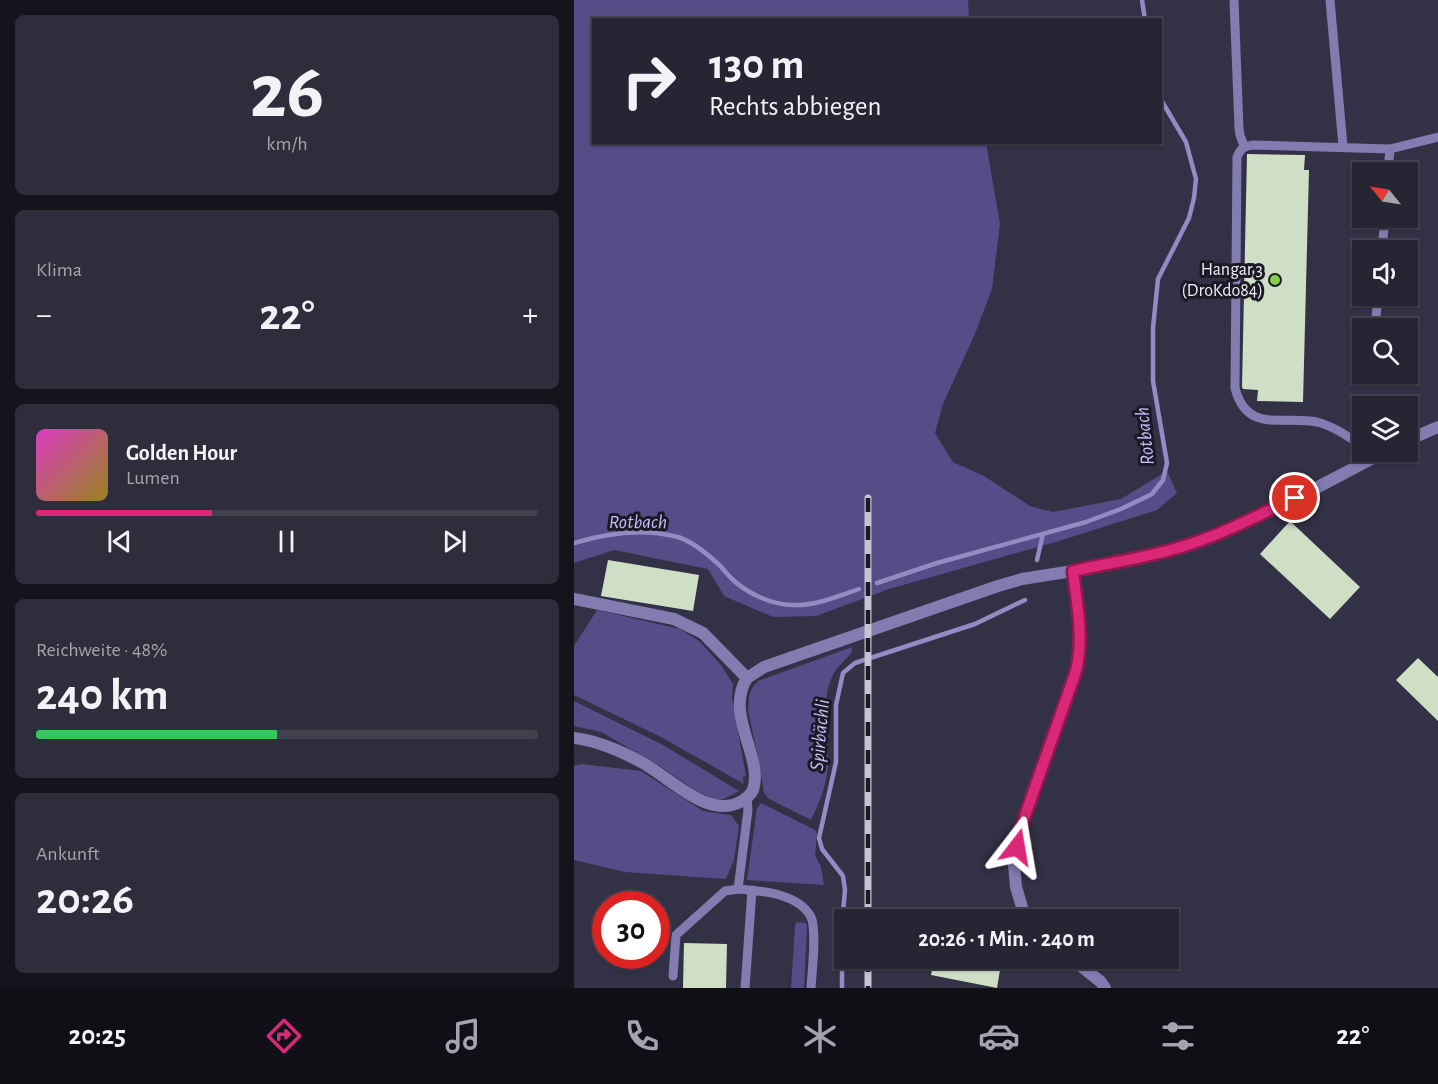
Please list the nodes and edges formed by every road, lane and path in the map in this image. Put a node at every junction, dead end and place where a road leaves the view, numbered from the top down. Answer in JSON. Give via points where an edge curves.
{"nodes":[{"id":1,"x":1234,"y":0,"type":"edge"},
{"id":2,"x":1330,"y":0,"type":"edge"},
{"id":3,"x":1438,"y":137,"type":"edge"},
{"id":4,"x":1244,"y":146,"type":"junction"},
{"id":5,"x":1343,"y":146,"type":"junction"},
{"id":6,"x":1390,"y":149,"type":"junction"},
{"id":7,"x":1389,"y":162,"type":"edge"},
{"id":8,"x":1438,"y":427,"type":"edge"},
{"id":9,"x":1418,"y":436,"type":"edge"},
{"id":10,"x":1352,"y":441,"type":"edge"},
{"id":11,"x":1359,"y":462,"type":"edge"},
{"id":12,"x":1073,"y":571,"type":"junction"},
{"id":13,"x":574,"y":598,"type":"edge"},
{"id":14,"x":747,"y":678,"type":"junction"},
{"id":15,"x":574,"y":738,"type":"edge"},
{"id":16,"x":747,"y":799,"type":"junction"},
{"id":17,"x":738,"y":889,"type":"junction"},
{"id":18,"x":752,"y":890,"type":"junction"},
{"id":19,"x":1023,"y":909,"type":"edge"},
{"id":20,"x":1085,"y":969,"type":"edge"},
{"id":21,"x":673,"y":976,"type":"dead end"},
{"id":22,"x":745,"y":988,"type":"edge"},
{"id":23,"x":811,"y":988,"type":"edge"},
{"id":24,"x":1105,"y":988,"type":"edge"}],
"edges":[{"from":1,"to":4,"type":"lane","via":[[1239,128]]},
{"from":2,"to":5,"type":"lane"},
{"from":3,"to":6,"type":"lane"},
{"from":4,"to":5,"type":"lane"},
{"from":4,"to":10,"type":"lane","via":[[1237,157],[1237,396],[1254,418],[1322,424]]},
{"from":5,"to":6,"type":"lane"},
{"from":6,"to":7,"type":"lane"},
{"from":8,"to":9,"type":"street"},
{"from":11,"to":12,"type":"street","via":[[1210,537],[1179,548]]},
{"from":12,"to":14,"type":"street","via":[[998,586],[764,667]]},
{"from":12,"to":19,"type":"street","via":[[1080,653],[1020,830],[1014,864]]},
{"from":13,"to":14,"type":"street","via":[[674,619],[703,633]]},
{"from":14,"to":16,"type":"street","via":[[739,696],[754,777]]},
{"from":15,"to":16,"type":"street","via":[[615,749],[644,763],[712,806],[734,805]]},
{"from":16,"to":17,"type":"lane"},
{"from":17,"to":18,"type":"lane"},
{"from":17,"to":21,"type":"lane","via":[[725,891],[676,935]]},
{"from":18,"to":22,"type":"lane"},
{"from":18,"to":23,"type":"lane","via":[[767,891],[799,904],[811,918]]},
{"from":20,"to":24,"type":"street"}]}
